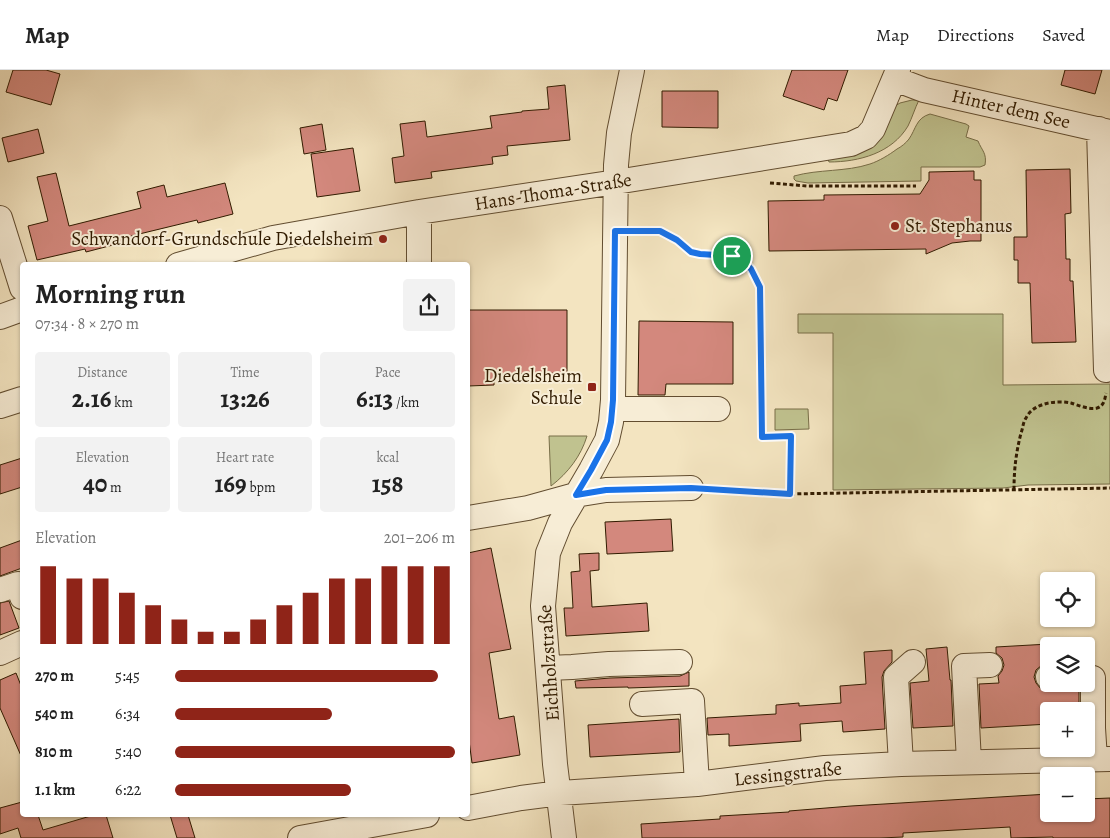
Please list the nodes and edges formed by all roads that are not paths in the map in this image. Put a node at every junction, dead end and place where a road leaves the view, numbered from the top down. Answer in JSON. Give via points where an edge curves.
{"nodes":[{"id":1,"x":632,"y":70,"type":"edge"},
{"id":2,"x":896,"y":75,"type":"edge"},
{"id":3,"x":1105,"y":130,"type":"edge"},
{"id":4,"x":616,"y":182,"type":"junction"},
{"id":5,"x":419,"y":212,"type":"junction"},
{"id":6,"x":0,"y":218,"type":"edge"},
{"id":7,"x":188,"y":262,"type":"edge"},
{"id":8,"x":419,"y":262,"type":"edge"},
{"id":9,"x":20,"y":282,"type":"edge"},
{"id":10,"x":20,"y":310,"type":"edge"},
{"id":11,"x":0,"y":317,"type":"edge"},
{"id":12,"x":1106,"y":370,"type":"road end"},
{"id":13,"x":20,"y":400,"type":"edge"},
{"id":14,"x":0,"y":406,"type":"edge"},
{"id":15,"x":613,"y":408,"type":"junction"},
{"id":16,"x":718,"y":409,"type":"dead end"},
{"id":17,"x":691,"y":488,"type":"road end"},
{"id":18,"x":576,"y":495,"type":"junction"},
{"id":19,"x":470,"y":518,"type":"edge"},
{"id":20,"x":0,"y":590,"type":"edge"},
{"id":21,"x":20,"y":590,"type":"edge"},
{"id":22,"x":20,"y":644,"type":"edge"},
{"id":23,"x":0,"y":652,"type":"edge"},
{"id":24,"x":680,"y":662,"type":"dead end"},
{"id":25,"x":913,"y":662,"type":"dead end"},
{"id":26,"x":990,"y":665,"type":"dead end"},
{"id":27,"x":548,"y":668,"type":"junction"},
{"id":28,"x":1093,"y":692,"type":"edge"},
{"id":29,"x":642,"y":704,"type":"dead end"},
{"id":30,"x":1102,"y":759,"type":"edge"},
{"id":31,"x":969,"y":762,"type":"junction"},
{"id":32,"x":901,"y":764,"type":"junction"},
{"id":33,"x":697,"y":784,"type":"junction"},
{"id":34,"x":560,"y":793,"type":"junction"},
{"id":35,"x":470,"y":808,"type":"edge"},
{"id":36,"x":416,"y":817,"type":"edge"},
{"id":37,"x":300,"y":838,"type":"edge"},
{"id":38,"x":564,"y":838,"type":"edge"}],
"edges":[{"from":1,"to":4,"type":"street","name":"Eichholzstraße","via":[[619,133]]},
{"from":2,"to":3,"type":"street","name":"Hinter dem See","via":[[924,90]]},
{"from":2,"to":4,"type":"street","name":"Hans-Thoma-Straße","via":[[873,129],[852,144]]},
{"from":3,"to":12,"type":"street","name":"Hinter dem See"},
{"from":4,"to":5,"type":"street","name":"Hans-Thoma-Straße"},
{"from":4,"to":15,"type":"street","name":"Eichholzstraße"},
{"from":5,"to":7,"type":"street","name":"Hans-Thoma-Straße","via":[[272,238]]},
{"from":5,"to":8,"type":"street"},
{"from":6,"to":9,"type":"street"},
{"from":10,"to":11,"type":"street"},
{"from":13,"to":14,"type":"street"},
{"from":15,"to":16,"type":"street"},
{"from":15,"to":18,"type":"street","name":"Eichholzstraße","via":[[607,440]]},
{"from":17,"to":18,"type":"street","via":[[606,490]]},
{"from":18,"to":19,"type":"street","via":[[528,508]]},
{"from":18,"to":27,"type":"street","name":"Eichholzstraße","via":[[548,553],[543,606]]},
{"from":20,"to":21,"type":"street","via":[[18,584]]},
{"from":22,"to":23,"type":"street"},
{"from":24,"to":27,"type":"street"},
{"from":25,"to":32,"type":"street","via":[[896,677]]},
{"from":26,"to":31,"type":"street","via":[[964,666]]},
{"from":27,"to":34,"type":"street","name":"Eichholzstraße"},
{"from":28,"to":30,"type":"street","via":[[1093,728]]},
{"from":29,"to":33,"type":"street","via":[[692,701]]},
{"from":30,"to":31,"type":"street","name":"Lessingstraße"},
{"from":31,"to":32,"type":"street","name":"Lessingstraße"},
{"from":32,"to":33,"type":"street","name":"Lessingstraße","via":[[825,768]]},
{"from":33,"to":34,"type":"street","name":"Lessingstraße"},
{"from":34,"to":35,"type":"street","name":"Lessingstraße"},
{"from":34,"to":38,"type":"street","name":"Eichholzstraße"},
{"from":36,"to":37,"type":"street"}]}
